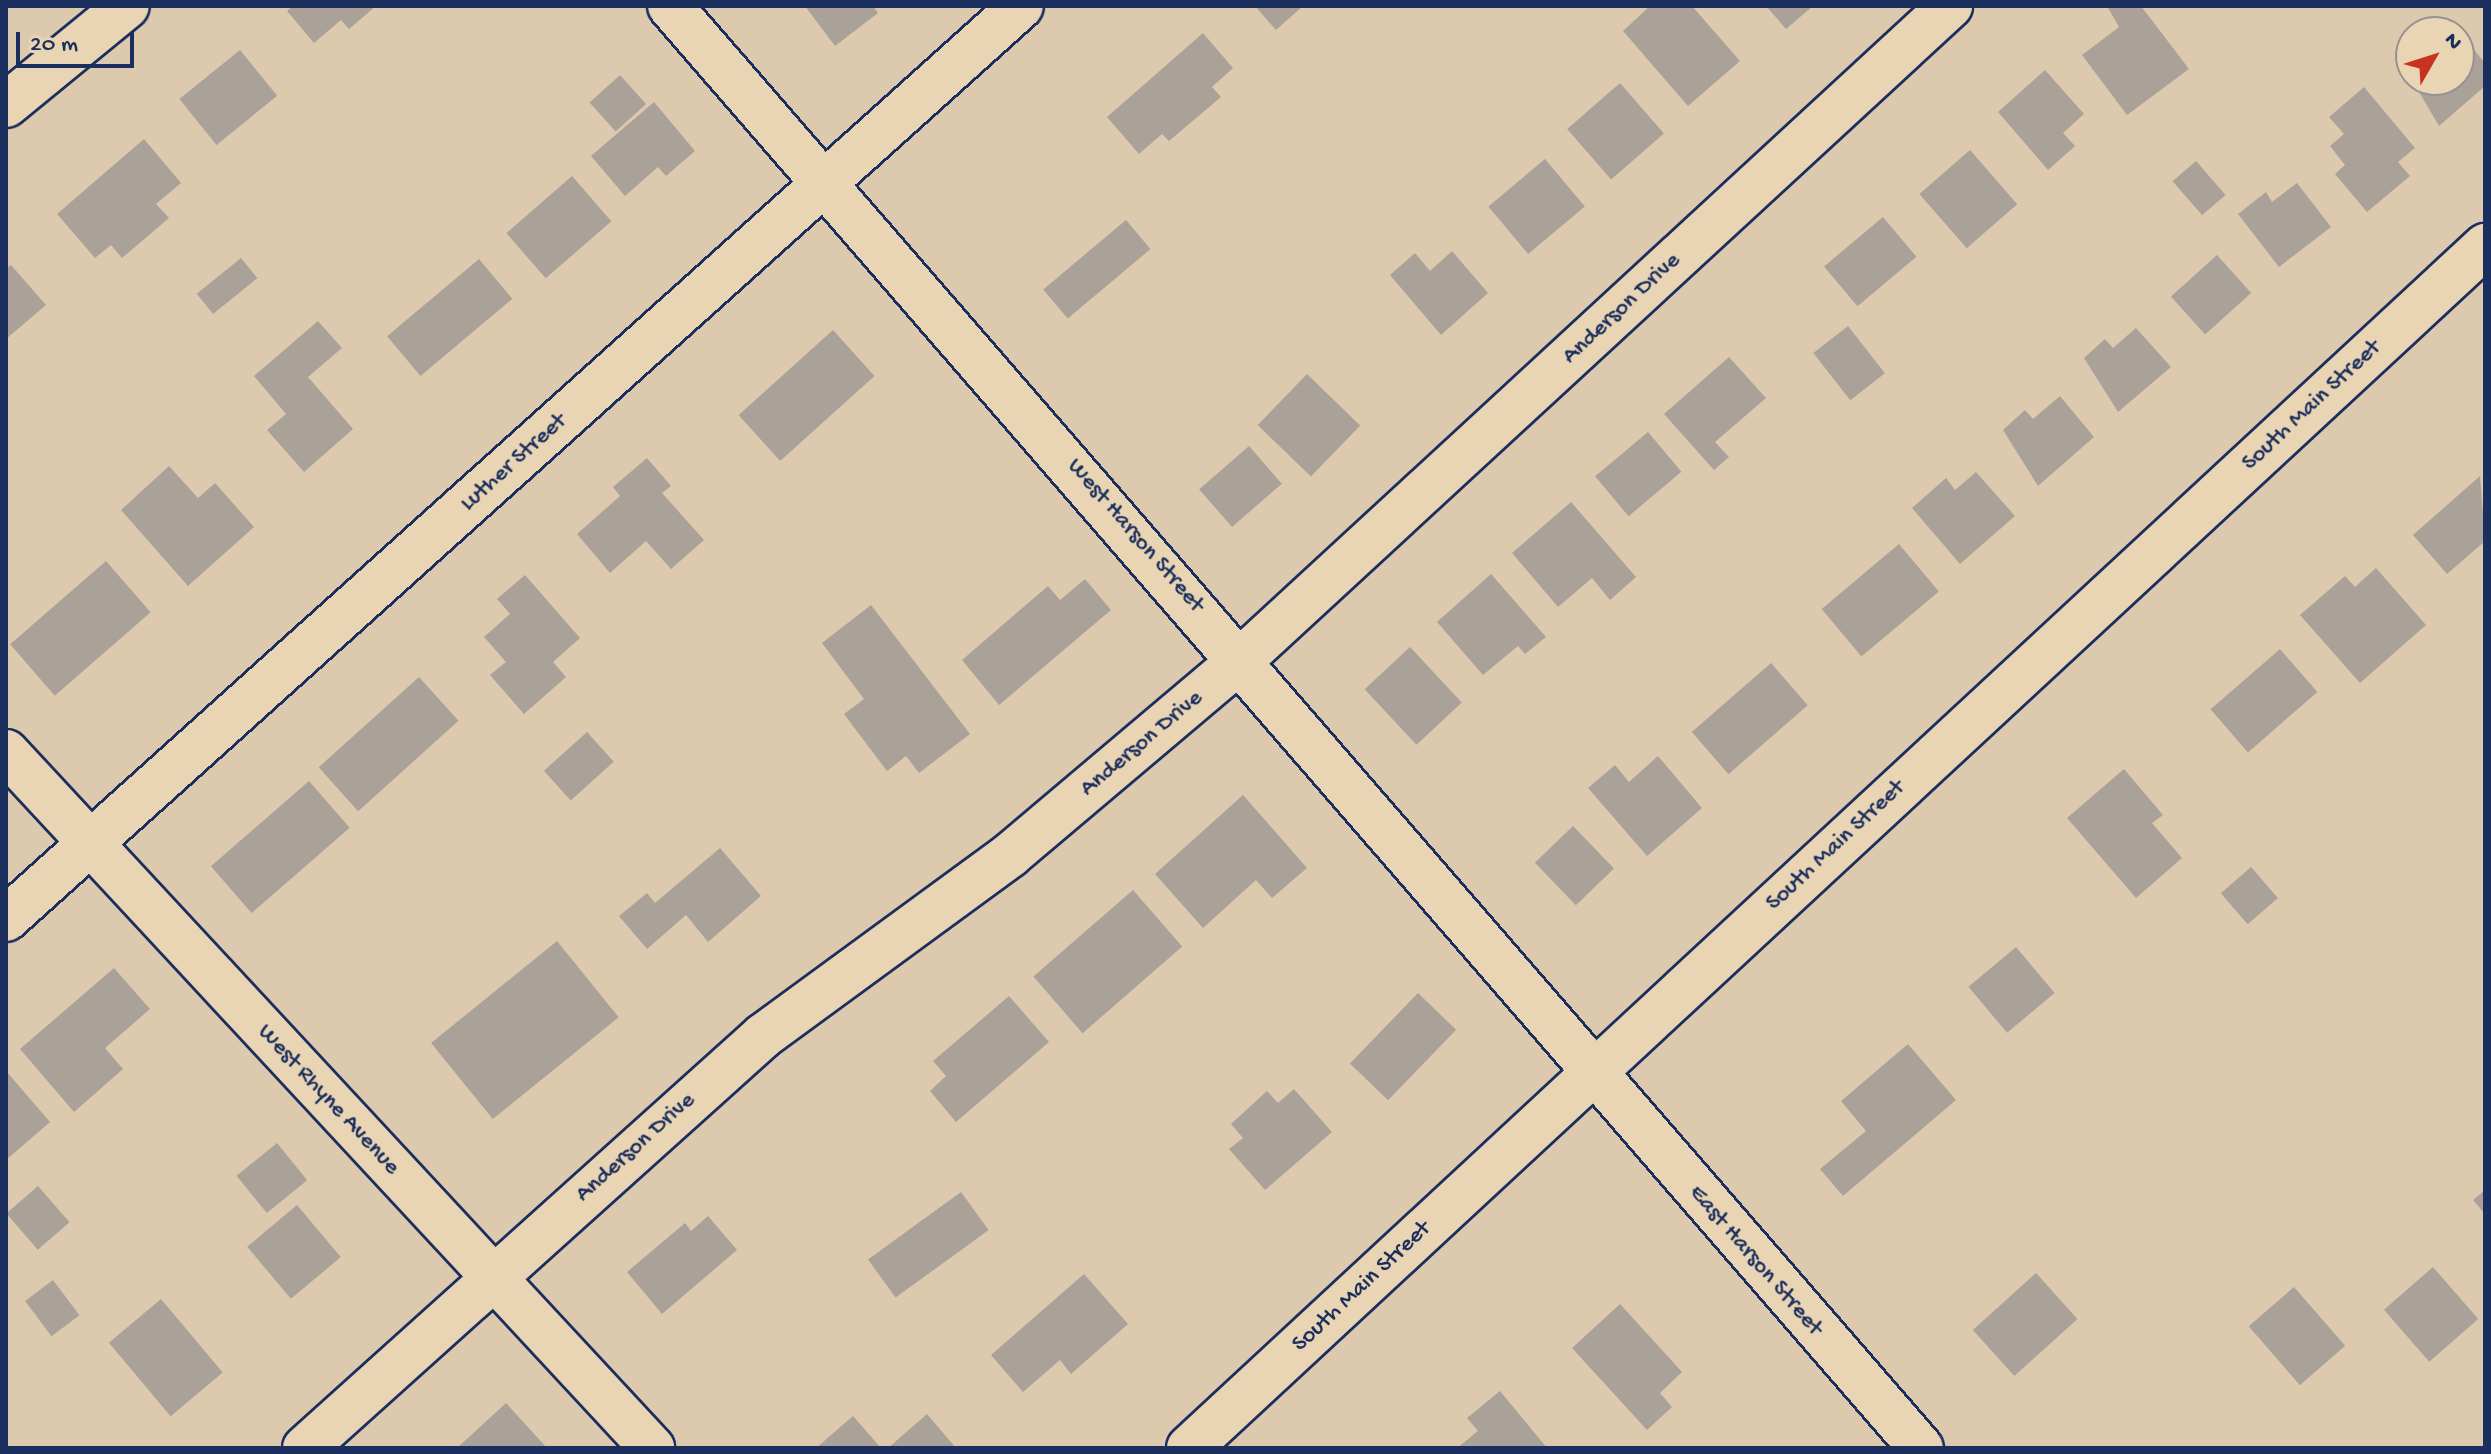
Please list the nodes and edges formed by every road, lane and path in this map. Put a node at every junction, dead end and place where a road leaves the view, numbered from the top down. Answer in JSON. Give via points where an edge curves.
{"nodes":[{"id":1,"x":127,"y":6,"type":"edge"},
{"id":2,"x":670,"y":6,"type":"edge"},
{"id":3,"x":1021,"y":6,"type":"edge"},
{"id":4,"x":1950,"y":6,"type":"edge"},
{"id":5,"x":6,"y":105,"type":"edge"},
{"id":6,"x":828,"y":183,"type":"junction"},
{"id":7,"x":2485,"y":246,"type":"edge"},
{"id":8,"x":1243,"y":658,"type":"junction"},
{"id":9,"x":6,"y":752,"type":"edge"},
{"id":10,"x":89,"y":842,"type":"junction"},
{"id":11,"x":6,"y":919,"type":"edge"},
{"id":12,"x":1590,"y":1074,"type":"junction"},
{"id":13,"x":492,"y":1277,"type":"junction"},
{"id":14,"x":305,"y":1448,"type":"edge"},
{"id":15,"x":652,"y":1448,"type":"edge"},
{"id":16,"x":1189,"y":1448,"type":"edge"},
{"id":17,"x":1921,"y":1448,"type":"edge"}],
"edges":[{"from":1,"to":5,"type":"street"},
{"from":2,"to":6,"type":"street","name":"West Harson Street"},
{"from":3,"to":6,"type":"street","name":"Luther Street"},
{"from":4,"to":8,"type":"street","name":"Anderson Drive"},
{"from":6,"to":8,"type":"street","name":"West Harson Street"},
{"from":6,"to":10,"type":"street","name":"Luther Street"},
{"from":7,"to":12,"type":"street","name":"South Main Street"},
{"from":8,"to":12,"type":"street","name":"West Harson Street"},
{"from":8,"to":13,"type":"street","name":"Anderson Drive","via":[[1010,855],[763,1036]]},
{"from":9,"to":10,"type":"street","name":"West Rhyne Avenue"},
{"from":10,"to":11,"type":"street","name":"Luther Street"},
{"from":10,"to":13,"type":"street","name":"West Rhyne Avenue"},
{"from":12,"to":16,"type":"street","name":"South Main Street"},
{"from":12,"to":17,"type":"street","name":"East Harson Street"},
{"from":13,"to":14,"type":"street","name":"Anderson Drive"},
{"from":13,"to":15,"type":"street","name":"West Rhyne Avenue"}]}
